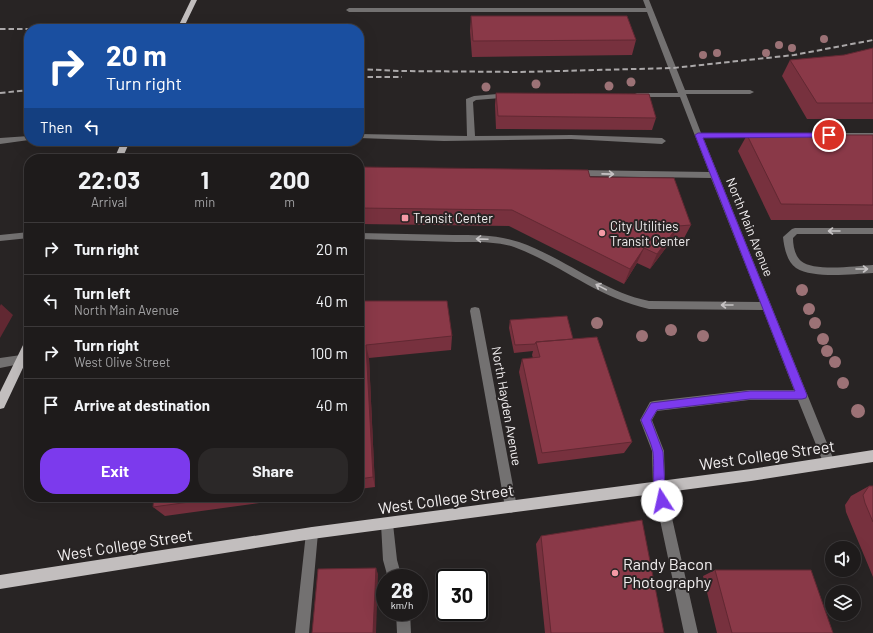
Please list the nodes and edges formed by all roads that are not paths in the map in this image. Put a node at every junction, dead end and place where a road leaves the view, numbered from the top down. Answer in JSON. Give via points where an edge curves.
{"nodes":[{"id":1,"x":194,"y":0,"type":"edge"},
{"id":2,"x":646,"y":0,"type":"edge"},
{"id":3,"x":349,"y":10,"type":"dead end"},
{"id":4,"x":650,"y":10,"type":"junction"},
{"id":5,"x":182,"y":24,"type":"edge"},
{"id":6,"x":750,"y":92,"type":"dead end"},
{"id":7,"x":516,"y":94,"type":"edge"},
{"id":8,"x":682,"y":94,"type":"junction"},
{"id":9,"x":629,"y":95,"type":"edge"},
{"id":10,"x":698,"y":135,"type":"junction"},
{"id":11,"x":764,"y":135,"type":"edge"},
{"id":12,"x":826,"y":135,"type":"edge"},
{"id":13,"x":873,"y":135,"type":"edge"},
{"id":14,"x":364,"y":136,"type":"edge"},
{"id":15,"x":470,"y":138,"type":"junction"},
{"id":16,"x":24,"y":139,"type":"edge"},
{"id":17,"x":0,"y":141,"type":"edge"},
{"id":18,"x":662,"y":141,"type":"dead end"},
{"id":19,"x":567,"y":174,"type":"edge"},
{"id":20,"x":714,"y":175,"type":"junction"},
{"id":21,"x":873,"y":231,"type":"edge"},
{"id":22,"x":24,"y":236,"type":"edge"},
{"id":23,"x":364,"y":236,"type":"edge"},
{"id":24,"x":0,"y":238,"type":"edge"},
{"id":25,"x":873,"y":270,"type":"edge"},
{"id":26,"x":766,"y":306,"type":"junction"},
{"id":27,"x":475,"y":311,"type":"dead end"},
{"id":28,"x":24,"y":354,"type":"edge"},
{"id":29,"x":21,"y":360,"type":"junction"},
{"id":30,"x":0,"y":363,"type":"edge"},
{"id":31,"x":802,"y":395,"type":"junction"},
{"id":32,"x":0,"y":404,"type":"edge"},
{"id":33,"x":873,"y":456,"type":"edge"},
{"id":34,"x":829,"y":463,"type":"junction"},
{"id":35,"x":659,"y":487,"type":"junction"},
{"id":36,"x":511,"y":507,"type":"junction"},
{"id":37,"x":387,"y":524,"type":"junction"},
{"id":38,"x":312,"y":533,"type":"junction"},
{"id":39,"x":392,"y":569,"type":"edge"},
{"id":40,"x":0,"y":582,"type":"edge"},
{"id":41,"x":403,"y":621,"type":"edge"},
{"id":42,"x":302,"y":633,"type":"edge"},
{"id":43,"x":404,"y":633,"type":"edge"},
{"id":44,"x":692,"y":633,"type":"edge"}],
"edges":[{"from":1,"to":5,"type":"main road"},
{"from":2,"to":4,"type":"street","name":"North Main Avenue"},
{"from":3,"to":4,"type":"street"},
{"from":4,"to":8,"type":"street","name":"North Main Avenue"},
{"from":6,"to":8,"type":"street"},
{"from":7,"to":15,"type":"street","via":[[474,98],[469,101]]},
{"from":8,"to":9,"type":"street"},
{"from":8,"to":10,"type":"street","name":"North Main Avenue"},
{"from":10,"to":11,"type":"street"},
{"from":10,"to":20,"type":"street","name":"North Main Avenue"},
{"from":12,"to":13,"type":"street"},
{"from":14,"to":15,"type":"street"},
{"from":15,"to":18,"type":"street","via":[[571,137]]},
{"from":16,"to":17,"type":"street"},
{"from":19,"to":20,"type":"street","one_way":true},
{"from":20,"to":26,"type":"street","name":"North Main Avenue"},
{"from":21,"to":25,"type":"street","one_way":true,"via":[[795,231],[788,237],[788,249],[798,264],[808,270]]},
{"from":22,"to":24,"type":"street"},
{"from":26,"to":23,"type":"street","one_way":true,"via":[[633,303],[515,244],[492,240]]},
{"from":26,"to":31,"type":"street","name":"North Main Avenue"},
{"from":27,"to":36,"type":"street","name":"North Hayden Avenue"},
{"from":28,"to":29,"type":"main road"},
{"from":29,"to":30,"type":"street"},
{"from":29,"to":32,"type":"main road"},
{"from":31,"to":34,"type":"street","name":"North Main Avenue"},
{"from":31,"to":35,"type":"street","via":[[750,395],[654,406],[646,420],[658,452]]},
{"from":33,"to":34,"type":"main road","name":"West College Street"},
{"from":34,"to":35,"type":"main road","name":"West College Street"},
{"from":35,"to":36,"type":"main road","name":"West College Street"},
{"from":35,"to":44,"type":"street"},
{"from":36,"to":37,"type":"main road","name":"West College Street"},
{"from":37,"to":38,"type":"main road","name":"West College Street"},
{"from":37,"to":39,"type":"street"},
{"from":38,"to":40,"type":"main road","name":"West College Street"},
{"from":38,"to":42,"type":"street"},
{"from":41,"to":43,"type":"street"}]}
